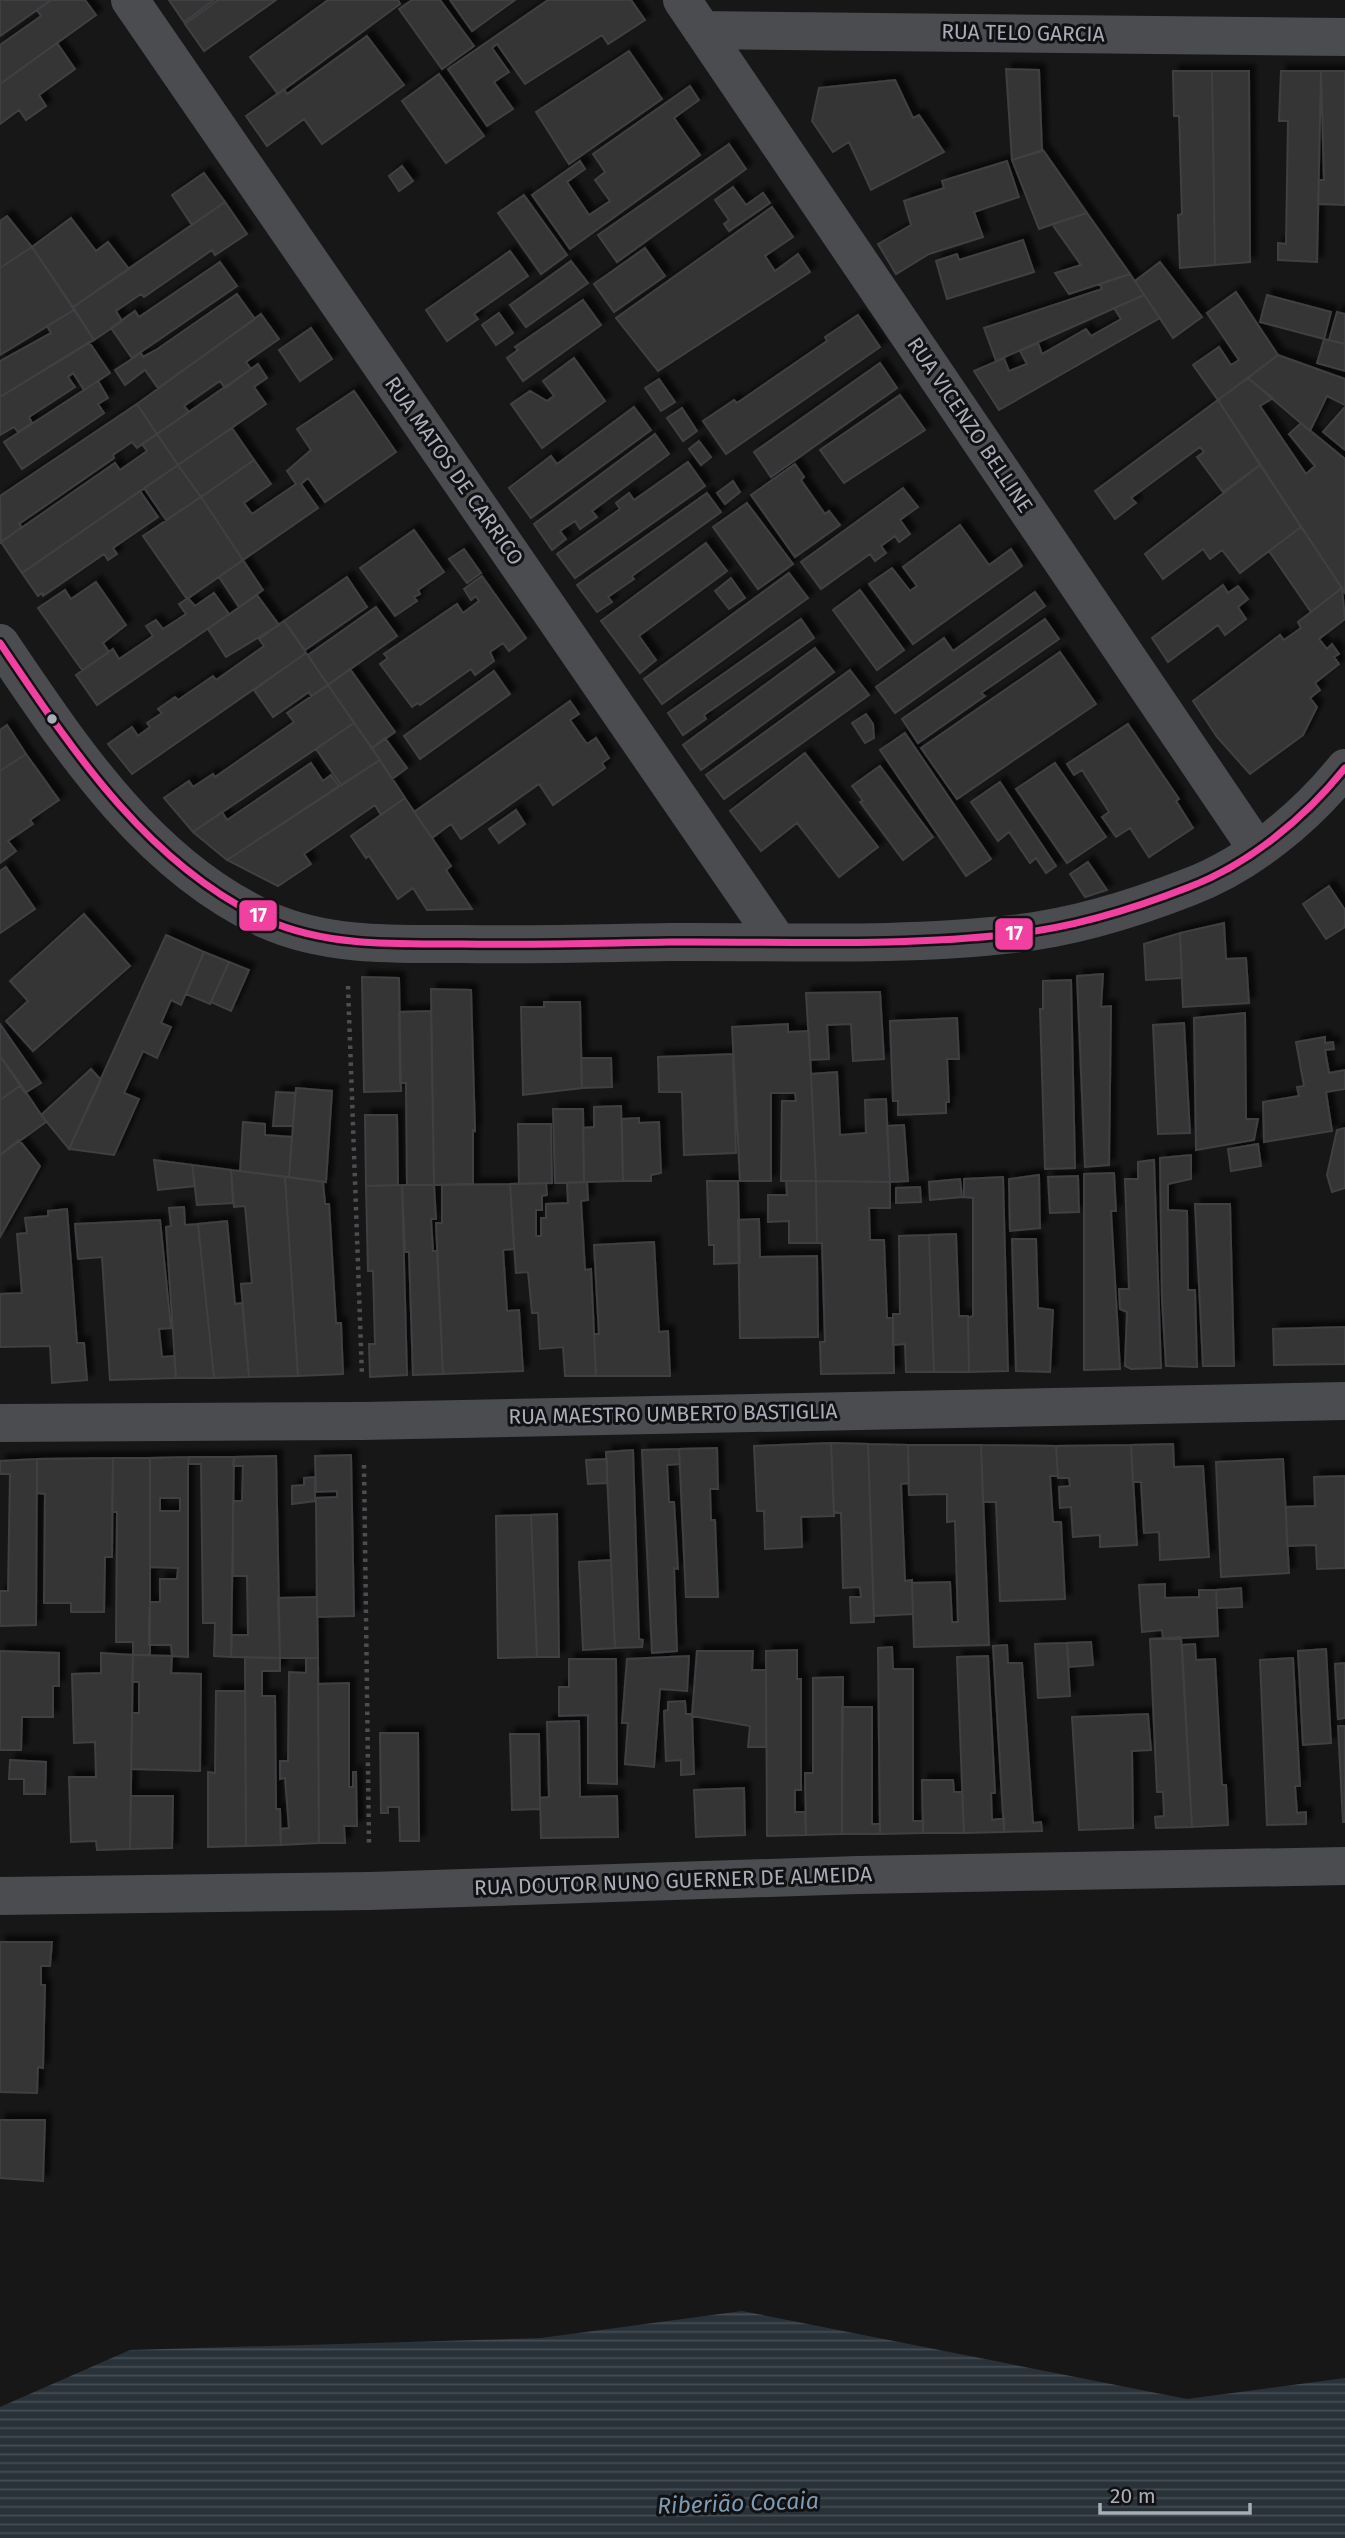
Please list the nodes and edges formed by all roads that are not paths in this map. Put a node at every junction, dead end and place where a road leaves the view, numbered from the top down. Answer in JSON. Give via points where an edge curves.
{"nodes":[{"id":1,"x":130,"y":0,"type":"edge"},
{"id":2,"x":692,"y":15,"type":"edge"},
{"id":3,"x":1345,"y":37,"type":"edge"},
{"id":4,"x":0,"y":643,"type":"edge"},
{"id":5,"x":1345,"y":768,"type":"edge"},
{"id":6,"x":1257,"y":849,"type":"junction"},
{"id":7,"x":778,"y":942,"type":"junction"},
{"id":8,"x":1345,"y":1401,"type":"edge"},
{"id":9,"x":0,"y":1423,"type":"edge"},
{"id":10,"x":1345,"y":1866,"type":"edge"},
{"id":11,"x":0,"y":1896,"type":"edge"}],
"edges":[{"from":1,"to":7,"type":"street","name":"RUA MATOS DE CARRICO"},
{"from":2,"to":3,"type":"street","name":"RUA TELO GARCIA"},
{"from":2,"to":6,"type":"street","name":"RUA VICENZO BELLINE"},
{"from":4,"to":7,"type":"street","via":[[67,742],[156,842],[215,891],[289,929],[346,940],[417,944]]},
{"from":5,"to":6,"type":"street","via":[[1320,799]]},
{"from":6,"to":7,"type":"street","via":[[1190,887],[1069,924],[1013,934]]},
{"from":8,"to":9,"type":"street","name":"RUA MAESTRO UMBERTO BASTIGLIA","via":[[363,1421]]},
{"from":10,"to":11,"type":"street","name":"RUA DOUTOR NUNO GUERNER DE ALMEIDA"}]}
